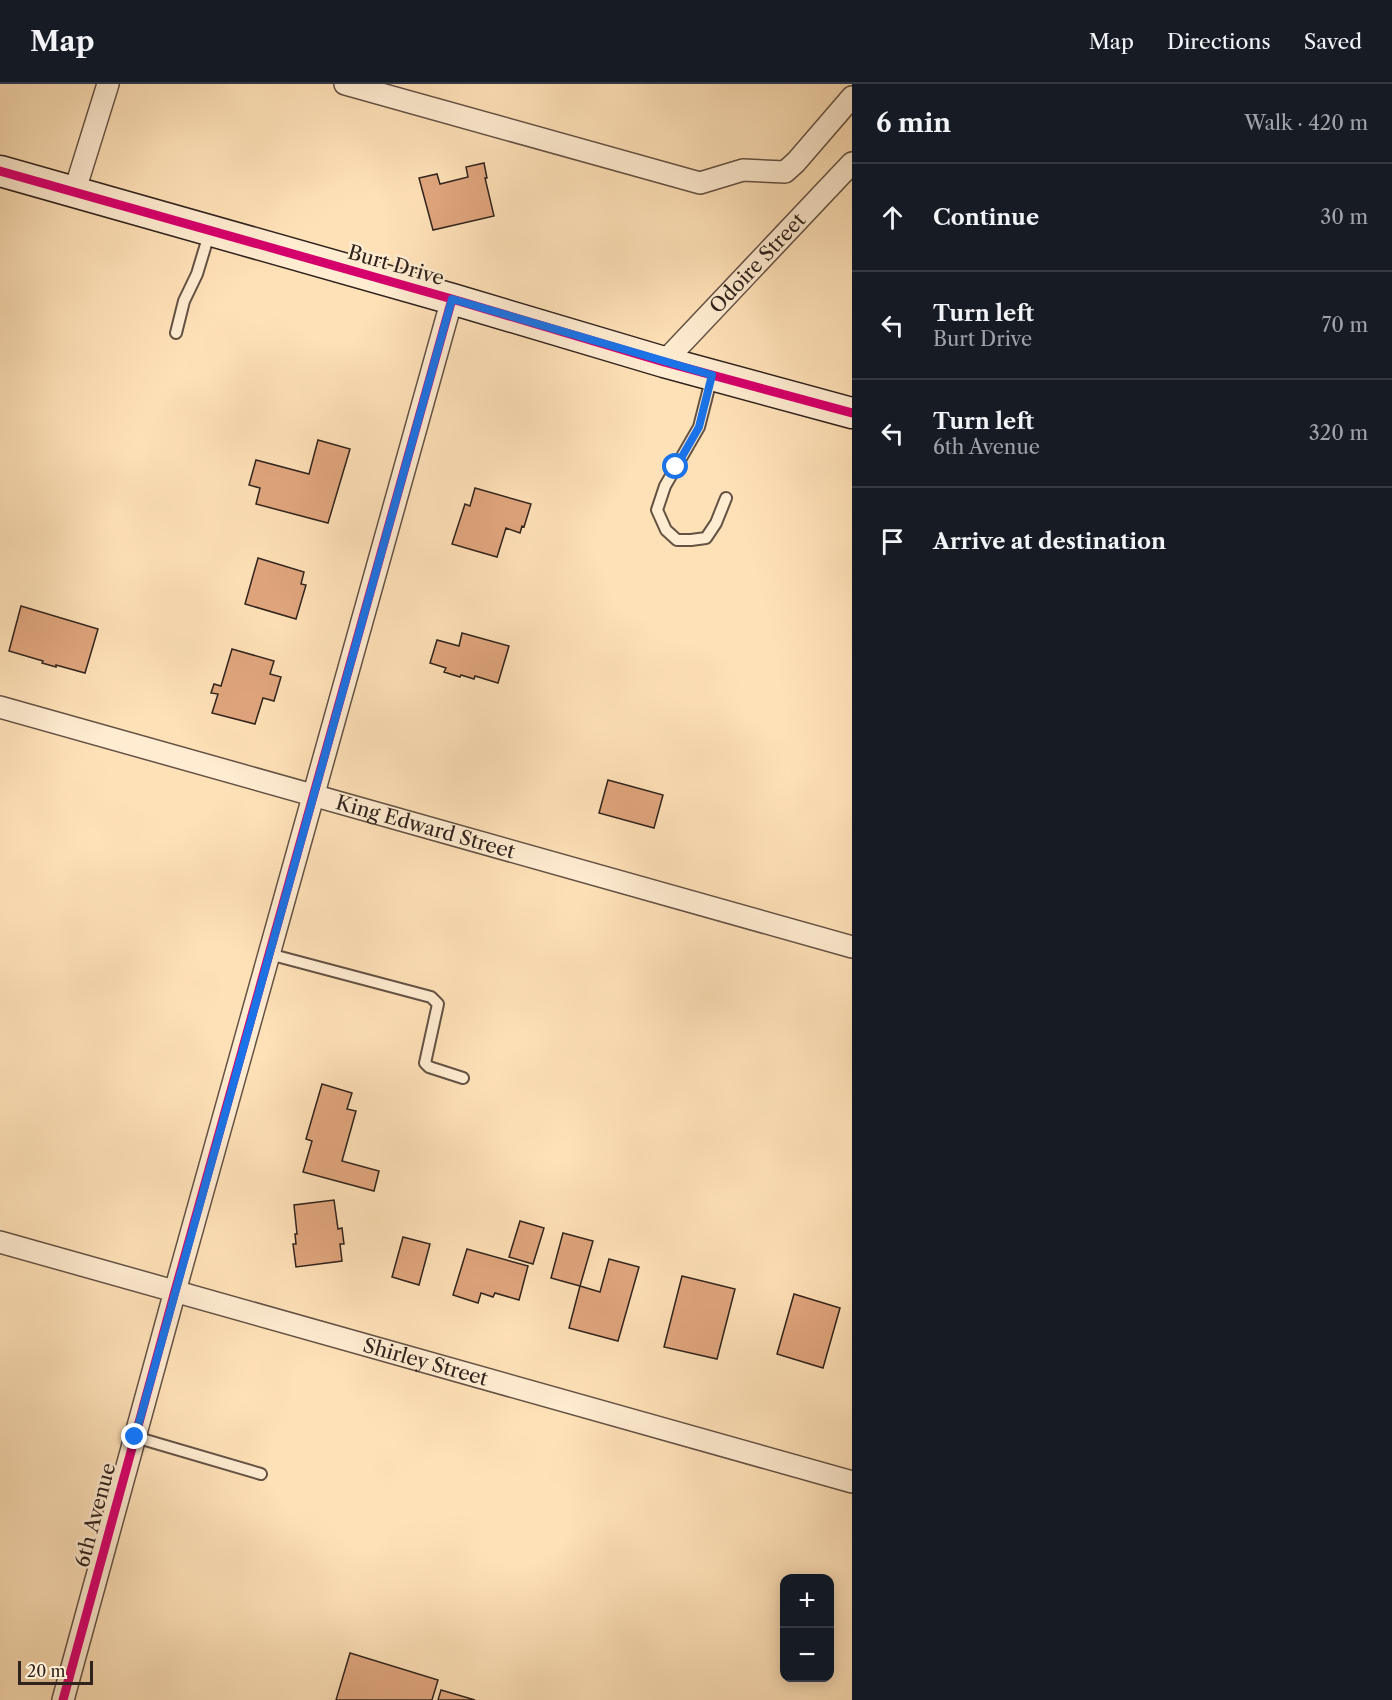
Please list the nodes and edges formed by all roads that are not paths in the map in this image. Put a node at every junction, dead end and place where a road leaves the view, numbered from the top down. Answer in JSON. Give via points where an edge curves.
{"nodes":[{"id":1,"x":108,"y":84,"type":"edge"},
{"id":2,"x":345,"y":84,"type":"edge"},
{"id":3,"x":852,"y":97,"type":"edge"},
{"id":4,"x":852,"y":163,"type":"edge"},
{"id":5,"x":0,"y":171,"type":"edge"},
{"id":6,"x":74,"y":193,"type":"junction"},
{"id":7,"x":210,"y":231,"type":"junction"},
{"id":8,"x":452,"y":299,"type":"junction"},
{"id":9,"x":176,"y":333,"type":"dead end"},
{"id":10,"x":664,"y":362,"type":"junction"},
{"id":11,"x":712,"y":375,"type":"junction"},
{"id":12,"x":852,"y":414,"type":"edge"},
{"id":13,"x":726,"y":498,"type":"dead end"},
{"id":14,"x":0,"y":707,"type":"edge"},
{"id":15,"x":314,"y":796,"type":"junction"},
{"id":16,"x":852,"y":947,"type":"edge"},
{"id":17,"x":269,"y":954,"type":"junction"},
{"id":18,"x":464,"y":1078,"type":"dead end"},
{"id":19,"x":0,"y":1242,"type":"edge"},
{"id":20,"x":175,"y":1291,"type":"junction"},
{"id":21,"x":135,"y":1437,"type":"junction"},
{"id":22,"x":261,"y":1474,"type":"dead end"},
{"id":23,"x":852,"y":1482,"type":"edge"},
{"id":24,"x":63,"y":1700,"type":"edge"}],
"edges":[{"from":1,"to":6,"type":"street"},
{"from":2,"to":3,"type":"street","via":[[700,183],[743,170],[785,172]]},
{"from":4,"to":10,"type":"street","name":"Odoire Street"},
{"from":5,"to":6,"type":"street","name":"Burt Drive"},
{"from":6,"to":7,"type":"street","name":"Burt Drive"},
{"from":7,"to":8,"type":"street","name":"Burt Drive"},
{"from":7,"to":9,"type":"lane"},
{"from":8,"to":10,"type":"street","name":"Burt Drive"},
{"from":8,"to":15,"type":"street","name":"6th Avenue"},
{"from":10,"to":11,"type":"street","name":"Burt Drive"},
{"from":11,"to":12,"type":"street","name":"Burt Drive"},
{"from":11,"to":13,"type":"lane","via":[[699,427],[665,486],[657,510],[666,530],[677,540],[706,538]]},
{"from":14,"to":15,"type":"street","name":"King Edward Street"},
{"from":15,"to":16,"type":"street","name":"King Edward Street"},
{"from":15,"to":17,"type":"street","name":"6th Avenue"},
{"from":17,"to":18,"type":"lane","via":[[431,997],[438,1004],[425,1063]]},
{"from":17,"to":20,"type":"street","name":"6th Avenue"},
{"from":19,"to":20,"type":"street","name":"Shirley Street"},
{"from":20,"to":21,"type":"street","name":"6th Avenue"},
{"from":20,"to":23,"type":"street","name":"Shirley Street"},
{"from":21,"to":22,"type":"lane"},
{"from":21,"to":24,"type":"street","name":"6th Avenue"}]}
